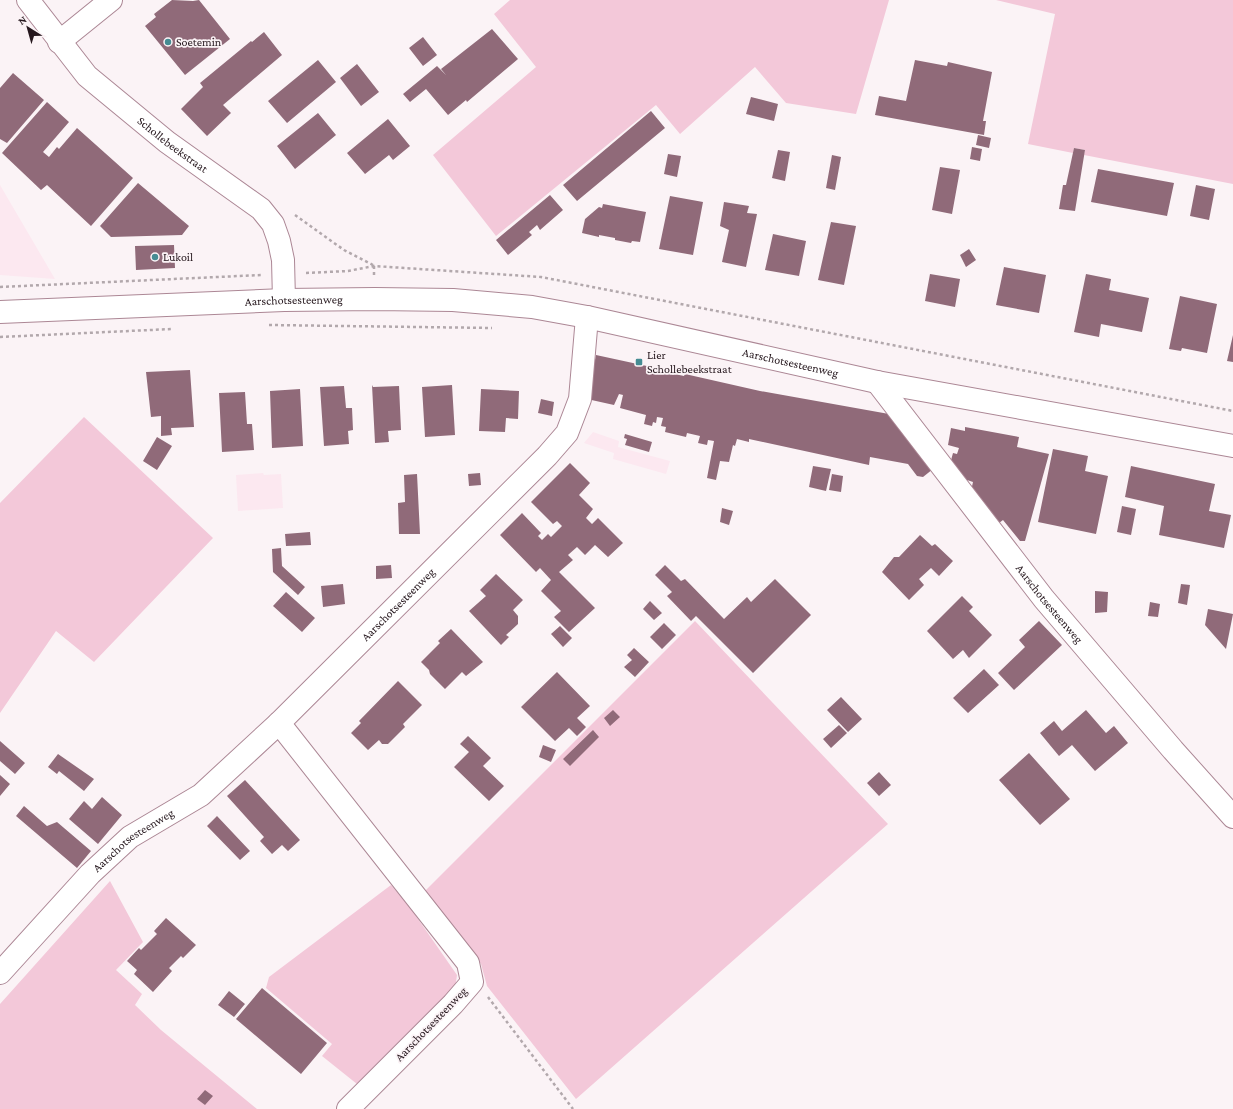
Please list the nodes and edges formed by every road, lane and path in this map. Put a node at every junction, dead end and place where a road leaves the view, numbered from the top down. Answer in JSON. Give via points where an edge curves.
{"nodes":[{"id":1,"x":28,"y":0,"type":"edge"},
{"id":2,"x":111,"y":0,"type":"edge"},
{"id":3,"x":59,"y":42,"type":"junction"},
{"id":4,"x":283,"y":274,"type":"junction"},
{"id":5,"x":0,"y":287,"type":"edge"},
{"id":6,"x":284,"y":300,"type":"junction"},
{"id":7,"x":0,"y":312,"type":"edge"},
{"id":8,"x":587,"y":317,"type":"junction"},
{"id":9,"x":263,"y":325,"type":"dead end"},
{"id":10,"x":500,"y":328,"type":"dead end"},
{"id":11,"x":175,"y":329,"type":"dead end"},
{"id":12,"x":0,"y":337,"type":"edge"},
{"id":13,"x":877,"y":382,"type":"junction"},
{"id":14,"x":1233,"y":411,"type":"edge"},
{"id":15,"x":1233,"y":446,"type":"edge"},
{"id":16,"x":279,"y":723,"type":"junction"},
{"id":17,"x":1233,"y":817,"type":"edge"},
{"id":18,"x":0,"y":973,"type":"edge"},
{"id":19,"x":472,"y":982,"type":"junction"},
{"id":20,"x":348,"y":1109,"type":"edge"},
{"id":21,"x":573,"y":1109,"type":"edge"}],
"edges":[{"from":1,"to":3,"type":"street","name":"Schollebeekstraat"},
{"from":2,"to":3,"type":"street"},
{"from":3,"to":4,"type":"street","name":"Schollebeekstraat","via":[[87,76],[125,109],[261,210],[273,224],[279,241]]},
{"from":4,"to":5,"type":"path"},
{"from":4,"to":6,"type":"street","name":"Schollebeekstraat"},
{"from":4,"to":14,"type":"path","via":[[348,271],[374,266],[541,277]]},
{"from":6,"to":7,"type":"street","name":"Aarschotsesteenweg"},
{"from":6,"to":8,"type":"street","name":"Aarschotsesteenweg","via":[[453,300],[532,307]]},
{"from":8,"to":13,"type":"street","name":"Aarschotsesteenweg"},
{"from":8,"to":16,"type":"street","name":"Aarschotsesteenweg","via":[[580,399],[567,434]]},
{"from":9,"to":10,"type":"path"},
{"from":11,"to":12,"type":"path"},
{"from":13,"to":15,"type":"street","name":"Aarschotsesteenweg"},
{"from":13,"to":17,"type":"street","name":"Aarschotsesteenweg","via":[[1044,599]]},
{"from":16,"to":18,"type":"street","name":"Aarschotsesteenweg","via":[[201,795],[130,837],[90,874]]},
{"from":16,"to":19,"type":"street","name":"Aarschotsesteenweg","via":[[468,963]]},
{"from":19,"to":20,"type":"street","name":"Aarschotsesteenweg"},
{"from":19,"to":21,"type":"path","via":[[482,990]]}]}
